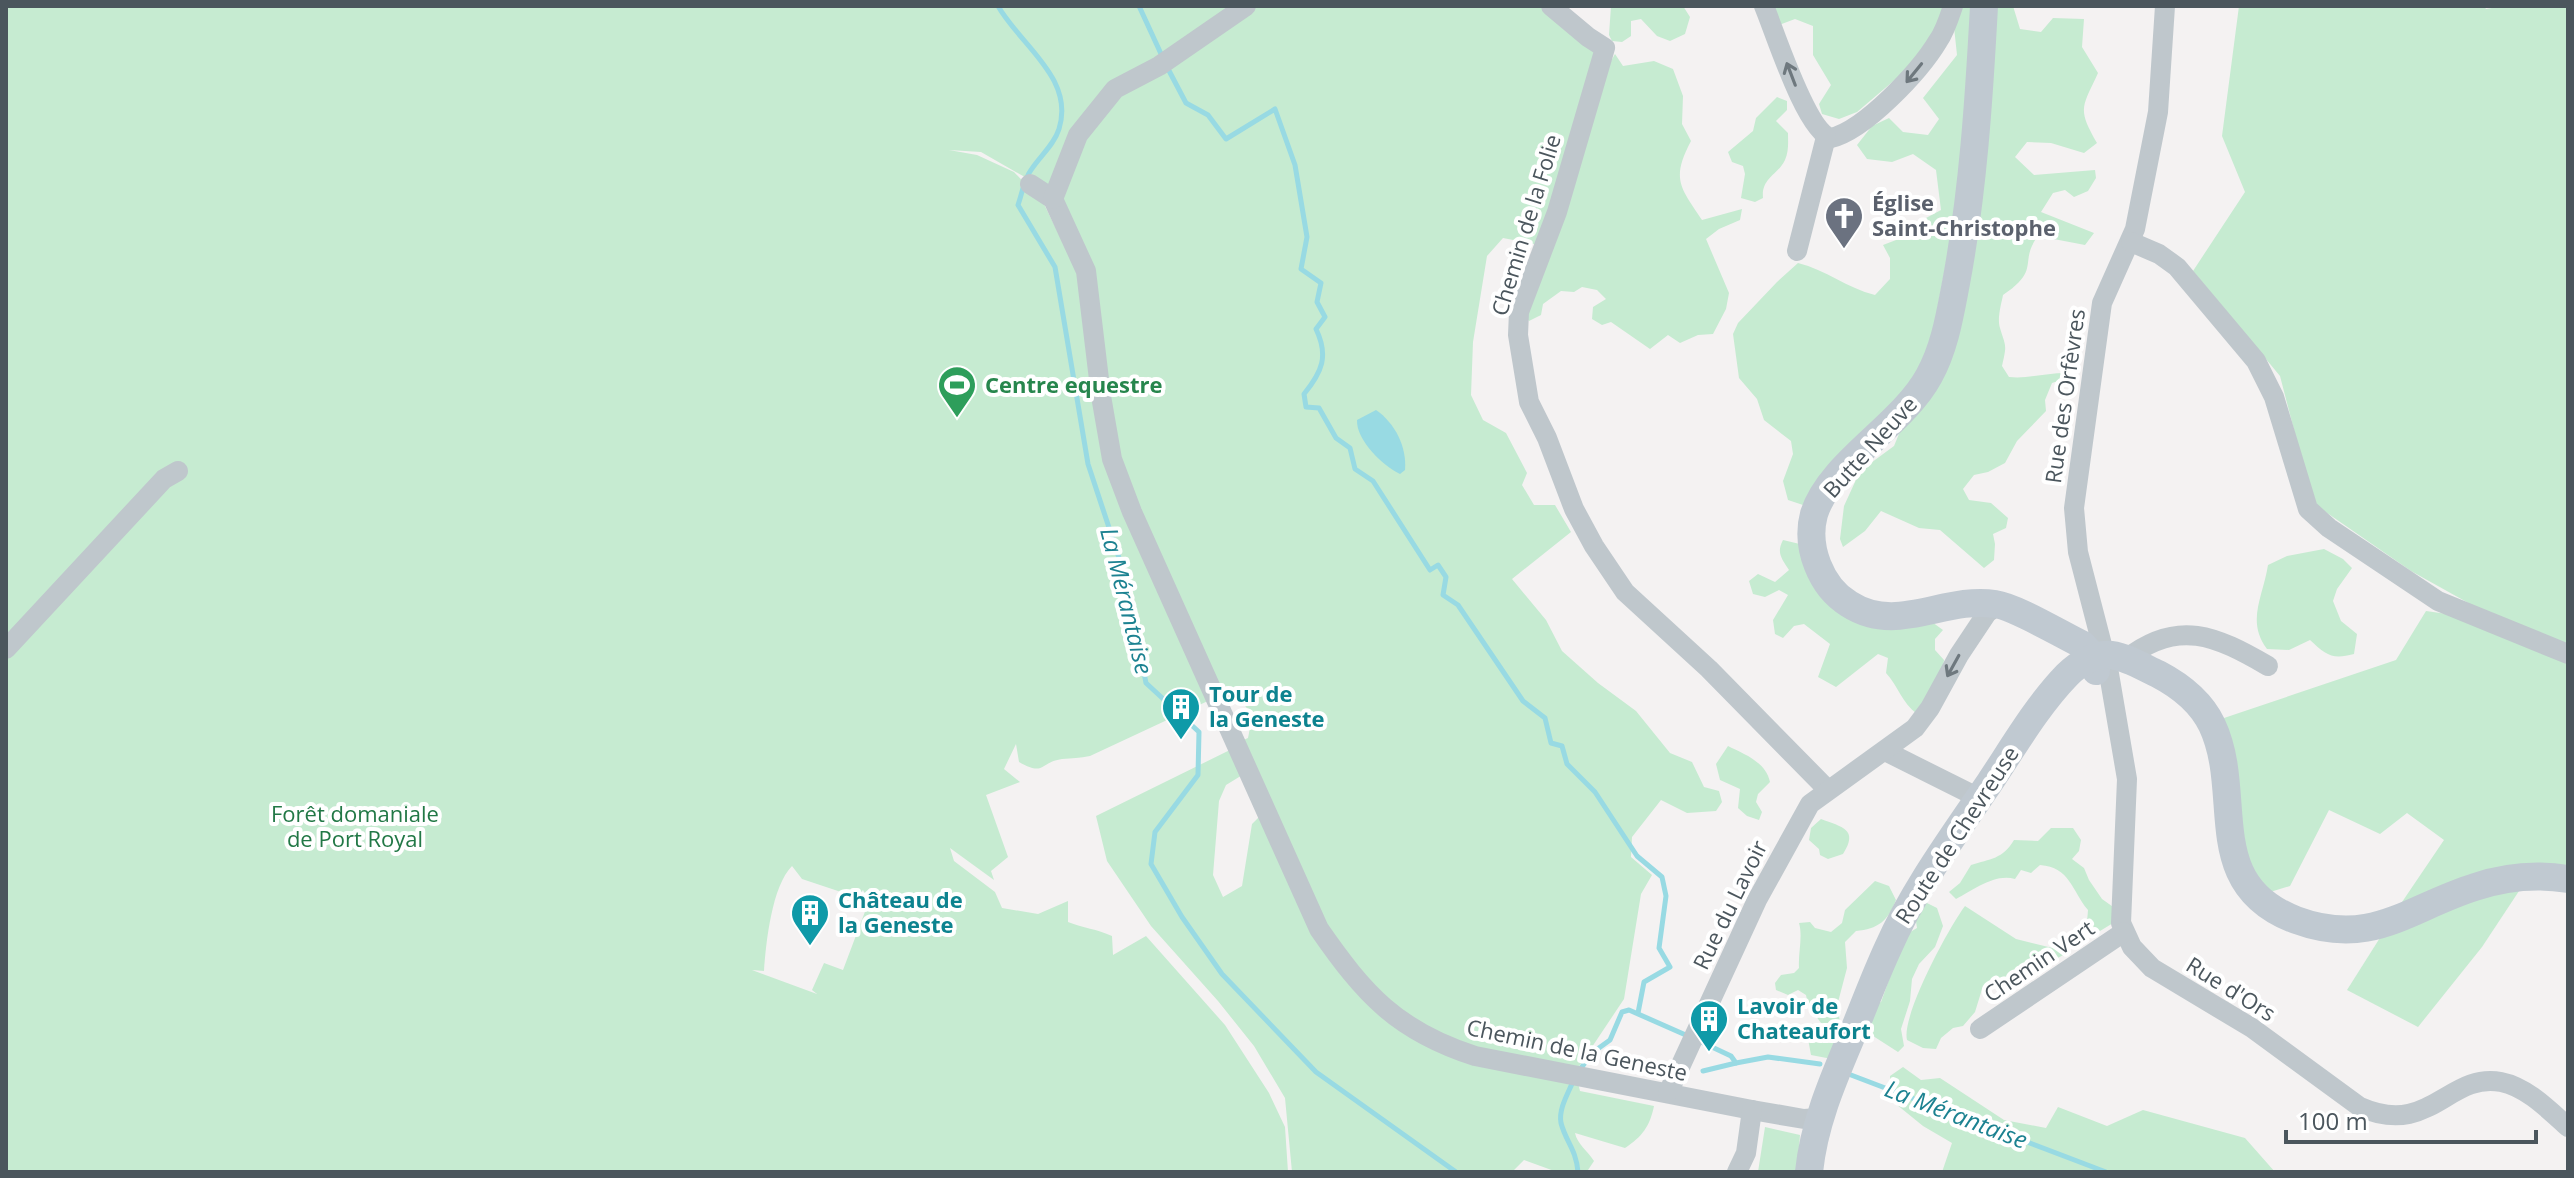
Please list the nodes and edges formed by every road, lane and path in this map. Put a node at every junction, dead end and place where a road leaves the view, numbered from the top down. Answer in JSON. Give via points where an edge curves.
{"nodes":[{"id":1,"x":1246,"y":6,"type":"edge"},
{"id":2,"x":1551,"y":6,"type":"edge"},
{"id":3,"x":1764,"y":6,"type":"edge"},
{"id":4,"x":1953,"y":6,"type":"edge"},
{"id":5,"x":1984,"y":6,"type":"edge"},
{"id":6,"x":2165,"y":6,"type":"edge"},
{"id":7,"x":1826,"y":137,"type":"junction"},
{"id":8,"x":1030,"y":184,"type":"dead end"},
{"id":9,"x":1053,"y":199,"type":"junction"},
{"id":10,"x":2131,"y":242,"type":"junction"},
{"id":11,"x":1797,"y":251,"type":"dead end"},
{"id":12,"x":178,"y":471,"type":"dead end"},
{"id":13,"x":1999,"y":604,"type":"junction"},
{"id":14,"x":6,"y":649,"type":"edge"},
{"id":15,"x":2568,"y":654,"type":"edge"},
{"id":16,"x":2107,"y":658,"type":"junction"},
{"id":17,"x":2268,"y":666,"type":"dead end"},
{"id":18,"x":1885,"y":751,"type":"junction"},
{"id":19,"x":1827,"y":789,"type":"junction"},
{"id":20,"x":1979,"y":798,"type":"junction"},
{"id":21,"x":2568,"y":879,"type":"edge"},
{"id":22,"x":2124,"y":932,"type":"junction"},
{"id":23,"x":1980,"y":1029,"type":"dead end"},
{"id":24,"x":1668,"y":1093,"type":"junction"},
{"id":25,"x":1752,"y":1110,"type":"junction"},
{"id":26,"x":1818,"y":1118,"type":"junction"},
{"id":27,"x":2568,"y":1127,"type":"edge"},
{"id":28,"x":1737,"y":1172,"type":"edge"},
{"id":29,"x":1809,"y":1172,"type":"edge"}],
"edges":[{"from":1,"to":9,"type":"street","via":[[1115,89],[1078,135]]},
{"from":2,"to":19,"type":"street","name":"Chemin de la Folie","via":[[1605,48],[1557,212],[1519,312],[1529,402],[1574,509],[1625,592]]},
{"from":7,"to":3,"type":"street","one_way":true,"via":[[1797,89]]},
{"from":4,"to":7,"type":"street","one_way":true,"via":[[1939,40],[1910,80],[1857,125]]},
{"from":5,"to":13,"type":"main road","name":"Butte Neuve","via":[[1967,216],[1940,350],[1917,397],[1830,486],[1811,531],[1817,565],[1826,581],[1862,612],[1911,617],[1952,604]]},
{"from":6,"to":10,"type":"street","name":"Rue des Orfèvres","via":[[2158,112]]},
{"from":7,"to":11,"type":"street"},
{"from":8,"to":9,"type":"street"},
{"from":9,"to":24,"type":"street","name":"Chemin de la Geneste","via":[[1086,271],[1101,396],[1117,472],[1319,929],[1370,996],[1421,1035],[1475,1056]]},
{"from":10,"to":15,"type":"street","via":[[2177,267],[2256,361],[2274,397],[2308,509],[2438,601]]},
{"from":10,"to":16,"type":"street","name":"Rue des Orfèvres","via":[[2100,313],[2074,508],[2078,552]]},
{"from":12,"to":14,"type":"street","via":[[164,479]]},
{"from":13,"to":16,"type":"main road","name":"Butte Neuve"},
{"from":13,"to":18,"type":"street","name":"Rue du Lavoir","one_way":true,"via":[[1987,613],[1915,728]]},
{"from":16,"to":17,"type":"street","via":[[2184,634],[2231,644]]},
{"from":16,"to":20,"type":"main road","name":"Route de Chevreuse","via":[[2065,677]]},
{"from":16,"to":21,"type":"main road","name":"Butte Neuve","via":[[2185,691],[2211,723],[2221,756],[2235,863],[2248,886],[2276,910],[2315,925],[2368,929],[2498,881],[2528,876]]},
{"from":16,"to":22,"type":"street","via":[[2127,779],[2120,902]]},
{"from":18,"to":19,"type":"street","name":"Rue du Lavoir"},
{"from":18,"to":20,"type":"street"},
{"from":19,"to":24,"type":"street","name":"Rue du Lavoir","via":[[1810,804],[1757,900]]},
{"from":20,"to":26,"type":"main road","name":"Route de Chevreuse","via":[[1895,932]]},
{"from":22,"to":23,"type":"street","name":"Chemin Vert"},
{"from":22,"to":27,"type":"street","name":"Rue d'Ors","via":[[2152,968],[2252,1028],[2367,1111],[2409,1115],[2464,1088],[2500,1081],[2529,1095]]},
{"from":24,"to":25,"type":"street","name":"Chemin de la Geneste"},
{"from":25,"to":26,"type":"street","name":"Chemin de la Geneste"},
{"from":25,"to":28,"type":"street","via":[[1746,1153]]},
{"from":26,"to":29,"type":"main road","name":"Route de Chevreuse"}]}
